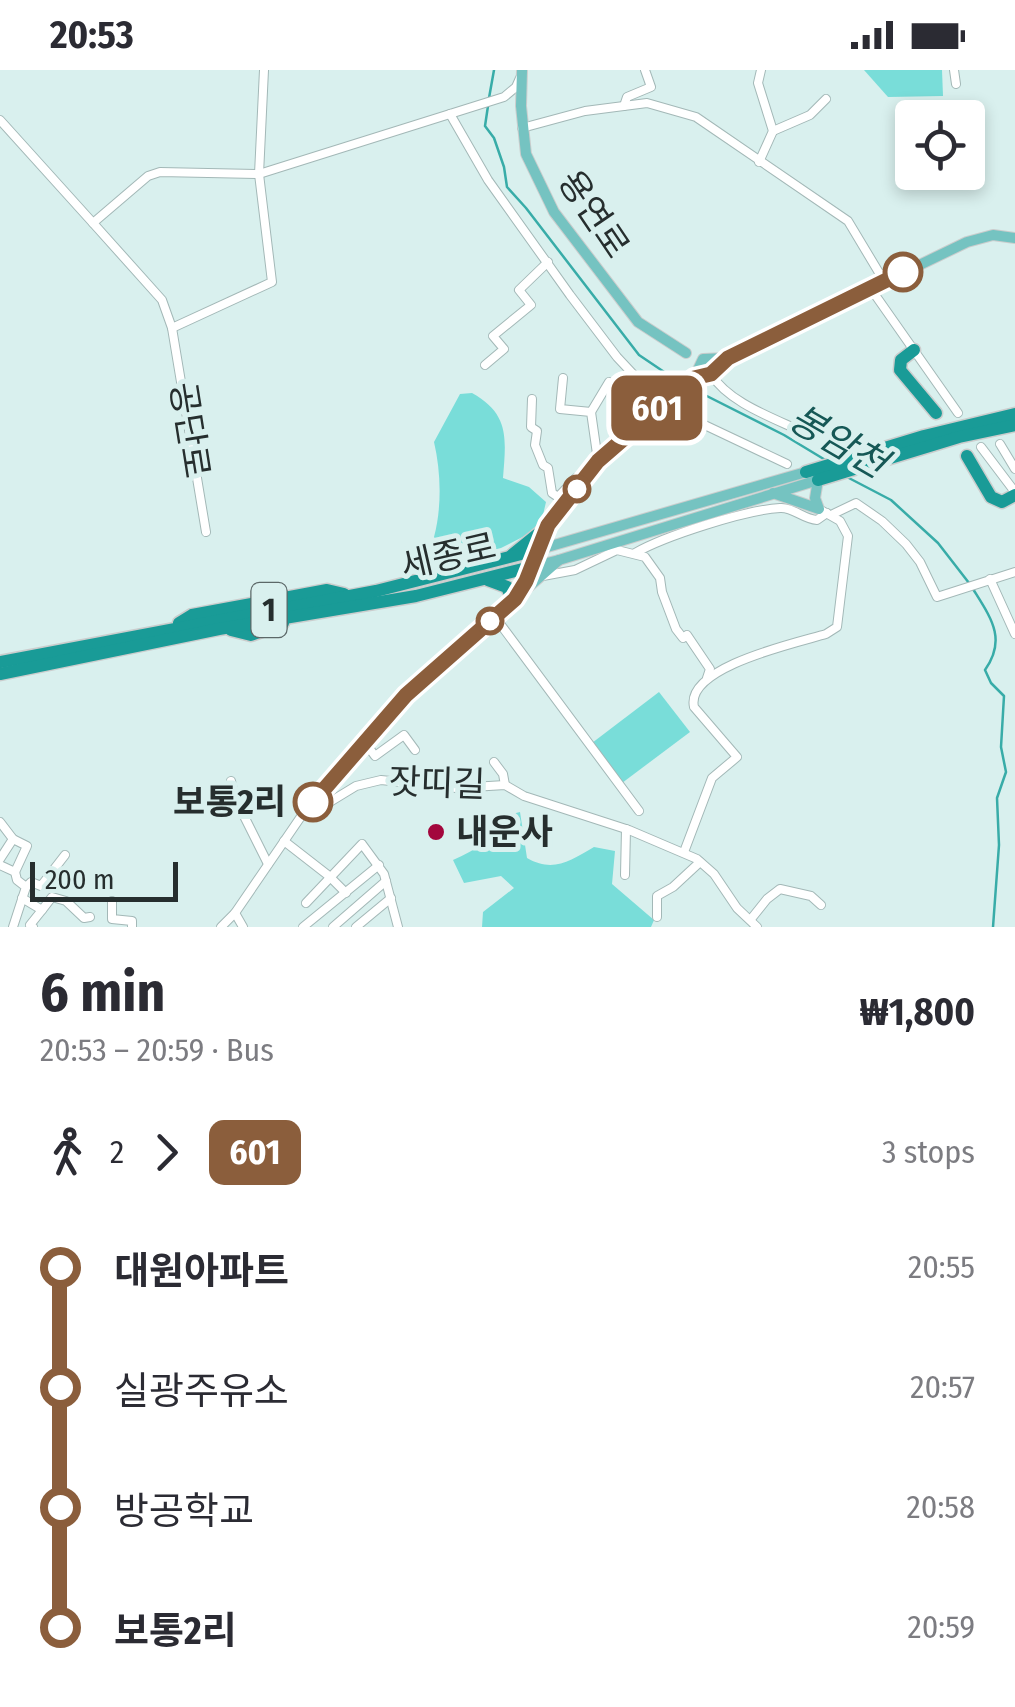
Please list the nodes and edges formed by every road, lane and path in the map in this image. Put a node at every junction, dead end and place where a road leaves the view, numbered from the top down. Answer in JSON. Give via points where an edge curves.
{"nodes":[{"id":1,"x":264,"y":70,"type":"edge"},
{"id":2,"x":645,"y":70,"type":"edge"},
{"id":3,"x":762,"y":70,"type":"edge"},
{"id":4,"x":954,"y":70,"type":"edge"},
{"id":5,"x":522,"y":72,"type":"edge"},
{"id":6,"x":956,"y":84,"type":"dead end"},
{"id":7,"x":503,"y":97,"type":"junction"},
{"id":8,"x":826,"y":100,"type":"dead end"},
{"id":9,"x":624,"y":106,"type":"junction"},
{"id":10,"x":455,"y":113,"type":"junction"},
{"id":11,"x":0,"y":120,"type":"edge"},
{"id":12,"x":522,"y":124,"type":"junction"},
{"id":13,"x":773,"y":131,"type":"junction"},
{"id":14,"x":759,"y":162,"type":"junction"},
{"id":15,"x":259,"y":174,"type":"junction"},
{"id":16,"x":92,"y":223,"type":"junction"},
{"id":17,"x":1015,"y":238,"type":"edge"},
{"id":18,"x":548,"y":262,"type":"junction"},
{"id":19,"x":884,"y":281,"type":"junction"},
{"id":20,"x":870,"y":288,"type":"junction"},
{"id":21,"x":172,"y":328,"type":"junction"},
{"id":22,"x":914,"y":350,"type":"junction"},
{"id":23,"x":686,"y":353,"type":"joint"},
{"id":24,"x":485,"y":365,"type":"dead end"},
{"id":25,"x":706,"y":368,"type":"junction"},
{"id":26,"x":562,"y":378,"type":"dead end"},
{"id":27,"x":609,"y":382,"type":"dead end"},
{"id":28,"x":647,"y":389,"type":"junction"},
{"id":29,"x":532,"y":399,"type":"dead end"},
{"id":30,"x":664,"y":402,"type":"junction"},
{"id":31,"x":590,"y":412,"type":"junction"},
{"id":32,"x":936,"y":413,"type":"junction"},
{"id":33,"x":1015,"y":414,"type":"edge"},
{"id":34,"x":647,"y":417,"type":"junction"},
{"id":35,"x":692,"y":418,"type":"junction"},
{"id":36,"x":960,"y":420,"type":"junction"},
{"id":37,"x":1015,"y":424,"type":"edge"},
{"id":38,"x":924,"y":436,"type":"junction"},
{"id":39,"x":981,"y":440,"type":"junction"},
{"id":40,"x":846,"y":442,"type":"dead end"},
{"id":41,"x":937,"y":444,"type":"junction"},
{"id":42,"x":1000,"y":444,"type":"dead end"},
{"id":43,"x":967,"y":456,"type":"junction"},
{"id":44,"x":598,"y":461,"type":"junction"},
{"id":45,"x":787,"y":464,"type":"dead end"},
{"id":46,"x":1015,"y":469,"type":"edge"},
{"id":47,"x":588,"y":474,"type":"junction"},
{"id":48,"x":812,"y":476,"type":"junction"},
{"id":49,"x":773,"y":493,"type":"junction"},
{"id":50,"x":1015,"y":493,"type":"edge"},
{"id":51,"x":826,"y":512,"type":"junction"},
{"id":52,"x":551,"y":522,"type":"junction"},
{"id":53,"x":206,"y":532,"type":"dead end"},
{"id":54,"x":570,"y":540,"type":"junction"},
{"id":55,"x":537,"y":550,"type":"junction"},
{"id":56,"x":635,"y":553,"type":"junction"},
{"id":57,"x":509,"y":558,"type":"junction"},
{"id":58,"x":537,"y":571,"type":"junction"},
{"id":59,"x":1015,"y":572,"type":"edge"},
{"id":60,"x":488,"y":580,"type":"junction"},
{"id":61,"x":988,"y":580,"type":"junction"},
{"id":62,"x":512,"y":602,"type":"junction"},
{"id":63,"x":495,"y":617,"type":"junction"},
{"id":64,"x":1015,"y":634,"type":"edge"},
{"id":65,"x":0,"y":662,"type":"edge"},
{"id":66,"x":0,"y":674,"type":"edge"},
{"id":67,"x":707,"y":678,"type":"junction"},
{"id":68,"x":364,"y":742,"type":"junction"},
{"id":69,"x":415,"y":750,"type":"dead end"},
{"id":70,"x":494,"y":762,"type":"dead end"},
{"id":71,"x":231,"y":781,"type":"dead end"},
{"id":72,"x":505,"y":785,"type":"junction"},
{"id":73,"x":307,"y":810,"type":"junction"},
{"id":74,"x":640,"y":811,"type":"dead end"},
{"id":75,"x":0,"y":822,"type":"edge"},
{"id":76,"x":626,"y":829,"type":"junction"},
{"id":77,"x":13,"y":839,"type":"junction"},
{"id":78,"x":284,"y":841,"type":"junction"},
{"id":79,"x":684,"y":852,"type":"junction"},
{"id":80,"x":65,"y":855,"type":"dead end"},
{"id":81,"x":0,"y":862,"type":"edge"},
{"id":82,"x":700,"y":862,"type":"junction"},
{"id":83,"x":268,"y":864,"type":"junction"},
{"id":84,"x":380,"y":866,"type":"junction"},
{"id":85,"x":15,"y":872,"type":"junction"},
{"id":86,"x":626,"y":875,"type":"dead end"},
{"id":87,"x":329,"y":876,"type":"junction"},
{"id":88,"x":386,"y":881,"type":"junction"},
{"id":89,"x":26,"y":887,"type":"junction"},
{"id":90,"x":346,"y":893,"type":"junction"},
{"id":91,"x":22,"y":898,"type":"junction"},
{"id":92,"x":391,"y":898,"type":"junction"},
{"id":93,"x":112,"y":901,"type":"dead end"},
{"id":94,"x":306,"y":903,"type":"dead end"},
{"id":95,"x":821,"y":905,"type":"dead end"},
{"id":96,"x":42,"y":910,"type":"junction"},
{"id":97,"x":235,"y":914,"type":"junction"},
{"id":98,"x":90,"y":917,"type":"dead end"},
{"id":99,"x":657,"y":917,"type":"dead end"},
{"id":100,"x":15,"y":923,"type":"edge"},
{"id":101,"x":754,"y":923,"type":"edge"},
{"id":102,"x":309,"y":925,"type":"edge"},
{"id":103,"x":32,"y":926,"type":"edge"},
{"id":104,"x":132,"y":927,"type":"edge"},
{"id":105,"x":220,"y":927,"type":"edge"},
{"id":106,"x":244,"y":927,"type":"edge"},
{"id":107,"x":332,"y":927,"type":"edge"},
{"id":108,"x":356,"y":927,"type":"edge"},
{"id":109,"x":398,"y":927,"type":"edge"}],
"edges":[{"from":1,"to":15,"type":"street"},
{"from":2,"to":9,"type":"street","via":[[651,87],[627,97]]},
{"from":3,"to":13,"type":"street","via":[[758,83]]},
{"from":4,"to":6,"type":"street"},
{"from":5,"to":7,"type":"street"},
{"from":5,"to":12,"type":"main road","name":"용연로"},
{"from":7,"to":10,"type":"street"},
{"from":7,"to":12,"type":"street"},
{"from":8,"to":13,"type":"street"},
{"from":9,"to":12,"type":"street"},
{"from":9,"to":14,"type":"street","via":[[647,104],[696,117]]},
{"from":10,"to":15,"type":"street"},
{"from":10,"to":18,"type":"street","via":[[488,180]]},
{"from":11,"to":16,"type":"street","name":"공단로"},
{"from":12,"to":23,"type":"main road","name":"용연로","via":[[526,154],[554,212],[638,322]]},
{"from":13,"to":14,"type":"street"},
{"from":14,"to":19,"type":"street","via":[[848,221]]},
{"from":15,"to":16,"type":"street","via":[[160,172]]},
{"from":15,"to":21,"type":"street","via":[[272,282]]},
{"from":16,"to":21,"type":"street","name":"공단로","via":[[162,300]]},
{"from":17,"to":19,"type":"main road","via":[[982,236]]},
{"from":18,"to":24,"type":"street","via":[[519,290],[531,305],[494,336],[504,349]]},
{"from":18,"to":28,"type":"street"},
{"from":19,"to":20,"type":"main road"},
{"from":20,"to":22,"type":"street"},
{"from":20,"to":25,"type":"main road"},
{"from":21,"to":53,"type":"street","name":"공단로"},
{"from":22,"to":32,"type":"highway","via":[[900,370]]},
{"from":22,"to":36,"type":"street"},
{"from":23,"to":25,"type":"street"},
{"from":25,"to":30,"type":"main road"},
{"from":25,"to":40,"type":"street","via":[[720,387],[812,436],[832,426]]},
{"from":26,"to":31,"type":"street","via":[[560,409]]},
{"from":27,"to":31,"type":"street"},
{"from":28,"to":30,"type":"street"},
{"from":28,"to":34,"type":"street"},
{"from":29,"to":47,"type":"street","via":[[530,427],[537,432],[534,445],[548,468],[552,493],[558,497]]},
{"from":30,"to":34,"type":"main road"},
{"from":30,"to":35,"type":"street"},
{"from":31,"to":44,"type":"street"},
{"from":32,"to":36,"type":"highway"},
{"from":32,"to":38,"type":"highway"},
{"from":33,"to":36,"type":"highway","name":"세종로","number":"1"},
{"from":34,"to":35,"type":"street"},
{"from":34,"to":44,"type":"main road"},
{"from":35,"to":45,"type":"street"},
{"from":36,"to":38,"type":"highway","name":"세종로","number":"1"},
{"from":37,"to":39,"type":"highway","name":"세종로","number":"1"},
{"from":38,"to":48,"type":"highway","name":"세종로","number":"1"},
{"from":39,"to":41,"type":"highway","name":"세종로","number":"1"},
{"from":39,"to":43,"type":"highway"},
{"from":39,"to":50,"type":"street"},
{"from":41,"to":43,"type":"highway"},
{"from":41,"to":48,"type":"highway","name":"세종로","number":"1"},
{"from":42,"to":46,"type":"street"},
{"from":43,"to":50,"type":"highway","via":[[991,497],[1002,502]]},
{"from":44,"to":47,"type":"main road"},
{"from":47,"to":52,"type":"main road"},
{"from":48,"to":49,"type":"main road","name":"세종로","number":"1"},
{"from":48,"to":51,"type":"main road","via":[[814,498]]},
{"from":48,"to":54,"type":"main road","name":"세종로","number":"1"},
{"from":49,"to":51,"type":"main road"},
{"from":49,"to":58,"type":"main road","name":"세종로","number":"1"},
{"from":51,"to":56,"type":"street","via":[[817,520],[780,508],[731,518]]},
{"from":51,"to":61,"type":"street","via":[[856,503],[882,521],[942,598]]},
{"from":51,"to":67,"type":"street","via":[[846,529],[849,545],[837,627]]},
{"from":52,"to":54,"type":"main road"},
{"from":52,"to":55,"type":"main road"},
{"from":52,"to":57,"type":"highway"},
{"from":54,"to":55,"type":"main road","name":"세종로","number":"1"},
{"from":55,"to":57,"type":"highway","name":"세종로","number":"1"},
{"from":55,"to":58,"type":"main road"},
{"from":56,"to":58,"type":"street","via":[[617,550],[575,570]]},
{"from":56,"to":67,"type":"street","via":[[660,578],[676,629],[710,669]]},
{"from":57,"to":65,"type":"highway","name":"세종로","number":"1"},
{"from":58,"to":60,"type":"highway","name":"세종로","number":"1"},
{"from":58,"to":62,"type":"main road"},
{"from":59,"to":61,"type":"street"},
{"from":60,"to":62,"type":"highway","via":[[507,588]]},
{"from":60,"to":66,"type":"highway","name":"세종로","number":"1"},
{"from":61,"to":64,"type":"street"},
{"from":62,"to":63,"type":"street"},
{"from":63,"to":68,"type":"street","via":[[406,695]]},
{"from":63,"to":74,"type":"street"},
{"from":67,"to":79,"type":"street","via":[[696,688],[694,707],[738,757],[712,778]]},
{"from":68,"to":69,"type":"street","via":[[375,756],[404,734]]},
{"from":68,"to":73,"type":"street"},
{"from":70,"to":72,"type":"street"},
{"from":71,"to":83,"type":"street"},
{"from":72,"to":73,"type":"street","name":"잣띠길","via":[[381,780]]},
{"from":72,"to":76,"type":"street","name":"잣띠길"},
{"from":73,"to":78,"type":"street"},
{"from":75,"to":77,"type":"street"},
{"from":76,"to":79,"type":"street","name":"잣띠길"},
{"from":76,"to":86,"type":"street"},
{"from":77,"to":81,"type":"street"},
{"from":77,"to":85,"type":"street","via":[[28,846]]},
{"from":78,"to":83,"type":"street"},
{"from":78,"to":87,"type":"street"},
{"from":79,"to":82,"type":"street","name":"잣띠길"},
{"from":80,"to":89,"type":"street","via":[[41,886]]},
{"from":81,"to":85,"type":"street"},
{"from":82,"to":99,"type":"street","via":[[657,896]]},
{"from":82,"to":101,"type":"street","name":"잣띠길"},
{"from":83,"to":97,"type":"street"},
{"from":84,"to":87,"type":"street","via":[[362,844]]},
{"from":84,"to":88,"type":"street"},
{"from":84,"to":90,"type":"street"},
{"from":85,"to":89,"type":"street"},
{"from":87,"to":90,"type":"street"},
{"from":87,"to":94,"type":"street"},
{"from":88,"to":92,"type":"street"},
{"from":88,"to":107,"type":"street"},
{"from":89,"to":91,"type":"street"},
{"from":90,"to":102,"type":"street"},
{"from":91,"to":96,"type":"street"},
{"from":91,"to":100,"type":"street"},
{"from":92,"to":108,"type":"street"},
{"from":92,"to":109,"type":"street"},
{"from":93,"to":104,"type":"street","via":[[112,919],[132,921]]},
{"from":95,"to":101,"type":"street","name":"잣띠길","via":[[780,889]]},
{"from":96,"to":98,"type":"street","via":[[52,898]]},
{"from":96,"to":103,"type":"street"},
{"from":97,"to":105,"type":"street"},
{"from":97,"to":106,"type":"street"},
{"from":100,"to":103,"type":"street"}]}
